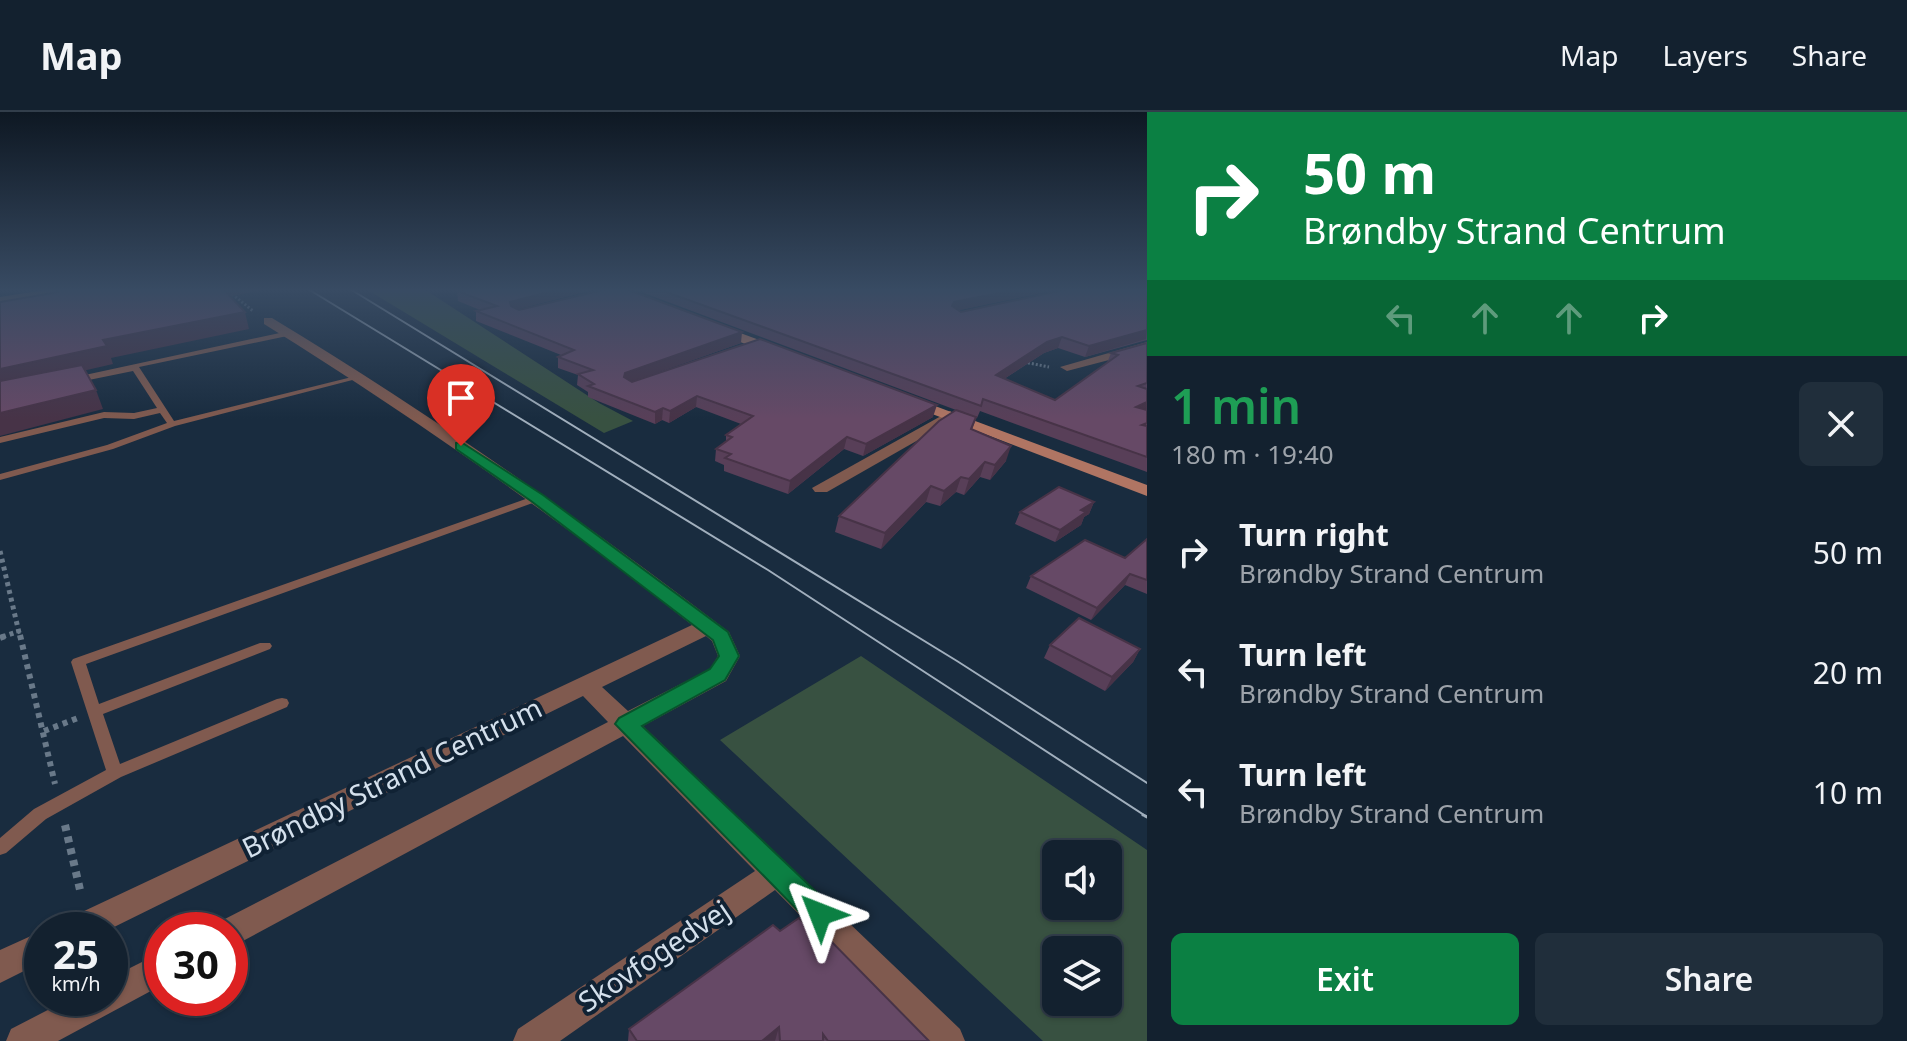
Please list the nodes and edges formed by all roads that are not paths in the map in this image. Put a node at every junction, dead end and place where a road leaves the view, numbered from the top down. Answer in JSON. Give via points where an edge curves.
{"nodes":[{"id":1,"x":728,"y":332,"type":"edge"},
{"id":2,"x":289,"y":333,"type":"joint"},
{"id":3,"x":759,"y":344,"type":"junction"},
{"id":4,"x":1147,"y":346,"type":"edge"},
{"id":5,"x":731,"y":354,"type":"edge"},
{"id":6,"x":789,"y":355,"type":"edge"},
{"id":7,"x":1067,"y":367,"type":"road end"},
{"id":8,"x":135,"y":368,"type":"junction"},
{"id":9,"x":360,"y":377,"type":"junction"},
{"id":10,"x":60,"y":383,"type":"edge"},
{"id":11,"x":891,"y":394,"type":"edge"},
{"id":12,"x":163,"y":410,"type":"junction"},
{"id":13,"x":950,"y":416,"type":"junction"},
{"id":14,"x":172,"y":424,"type":"junction"},
{"id":15,"x":0,"y":440,"type":"edge"},
{"id":16,"x":0,"y":477,"type":"edge"},
{"id":17,"x":821,"y":488,"type":"dead end"},
{"id":18,"x":1147,"y":491,"type":"edge"},
{"id":19,"x":537,"y":498,"type":"junction"},
{"id":20,"x":708,"y":626,"type":"junction"},
{"id":21,"x":265,"y":646,"type":"dead end"},
{"id":22,"x":586,"y":685,"type":"junction"},
{"id":23,"x":282,"y":703,"type":"dead end"},
{"id":24,"x":94,"y":712,"type":"junction"},
{"id":25,"x":627,"y":724,"type":"junction"},
{"id":26,"x":115,"y":773,"type":"junction"},
{"id":27,"x":0,"y":848,"type":"edge"},
{"id":28,"x":777,"y":872,"type":"junction"},
{"id":29,"x":113,"y":912,"type":"edge"},
{"id":30,"x":248,"y":923,"type":"edge"},
{"id":31,"x":24,"y":955,"type":"edge"},
{"id":32,"x":0,"y":967,"type":"edge"},
{"id":33,"x":71,"y":1016,"type":"edge"},
{"id":34,"x":23,"y":1041,"type":"edge"},
{"id":35,"x":530,"y":1041,"type":"edge"},
{"id":36,"x":948,"y":1041,"type":"edge"}],
"edges":[{"from":1,"to":3,"type":"street"},
{"from":2,"to":8,"type":"lane"},
{"from":2,"to":9,"type":"street"},
{"from":3,"to":5,"type":"street"},
{"from":3,"to":6,"type":"street"},
{"from":4,"to":7,"type":"street"},
{"from":8,"to":10,"type":"lane"},
{"from":8,"to":12,"type":"lane"},
{"from":9,"to":14,"type":"lane"},
{"from":9,"to":19,"type":"street"},
{"from":11,"to":13,"type":"street"},
{"from":12,"to":14,"type":"lane"},
{"from":12,"to":15,"type":"lane","via":[[104,415]]},
{"from":13,"to":17,"type":"street"},
{"from":13,"to":18,"type":"street"},
{"from":14,"to":16,"type":"lane"},
{"from":19,"to":20,"type":"street"},
{"from":19,"to":24,"type":"lane","via":[[78,662]]},
{"from":20,"to":22,"type":"street","name":"Brøndby Strand Centrum"},
{"from":20,"to":25,"type":"street","via":[[721,637],[729,656],[718,675]]},
{"from":21,"to":24,"type":"lane"},
{"from":22,"to":25,"type":"street"},
{"from":22,"to":29,"type":"street","name":"Brøndby Strand Centrum"},
{"from":23,"to":26,"type":"lane"},
{"from":24,"to":26,"type":"lane"},
{"from":25,"to":28,"type":"street"},
{"from":25,"to":30,"type":"street"},
{"from":26,"to":27,"type":"lane","via":[[40,814]]},
{"from":28,"to":35,"type":"street","name":"Skovfogedvej"},
{"from":28,"to":36,"type":"street"},
{"from":31,"to":32,"type":"street"},
{"from":33,"to":34,"type":"street"}]}
